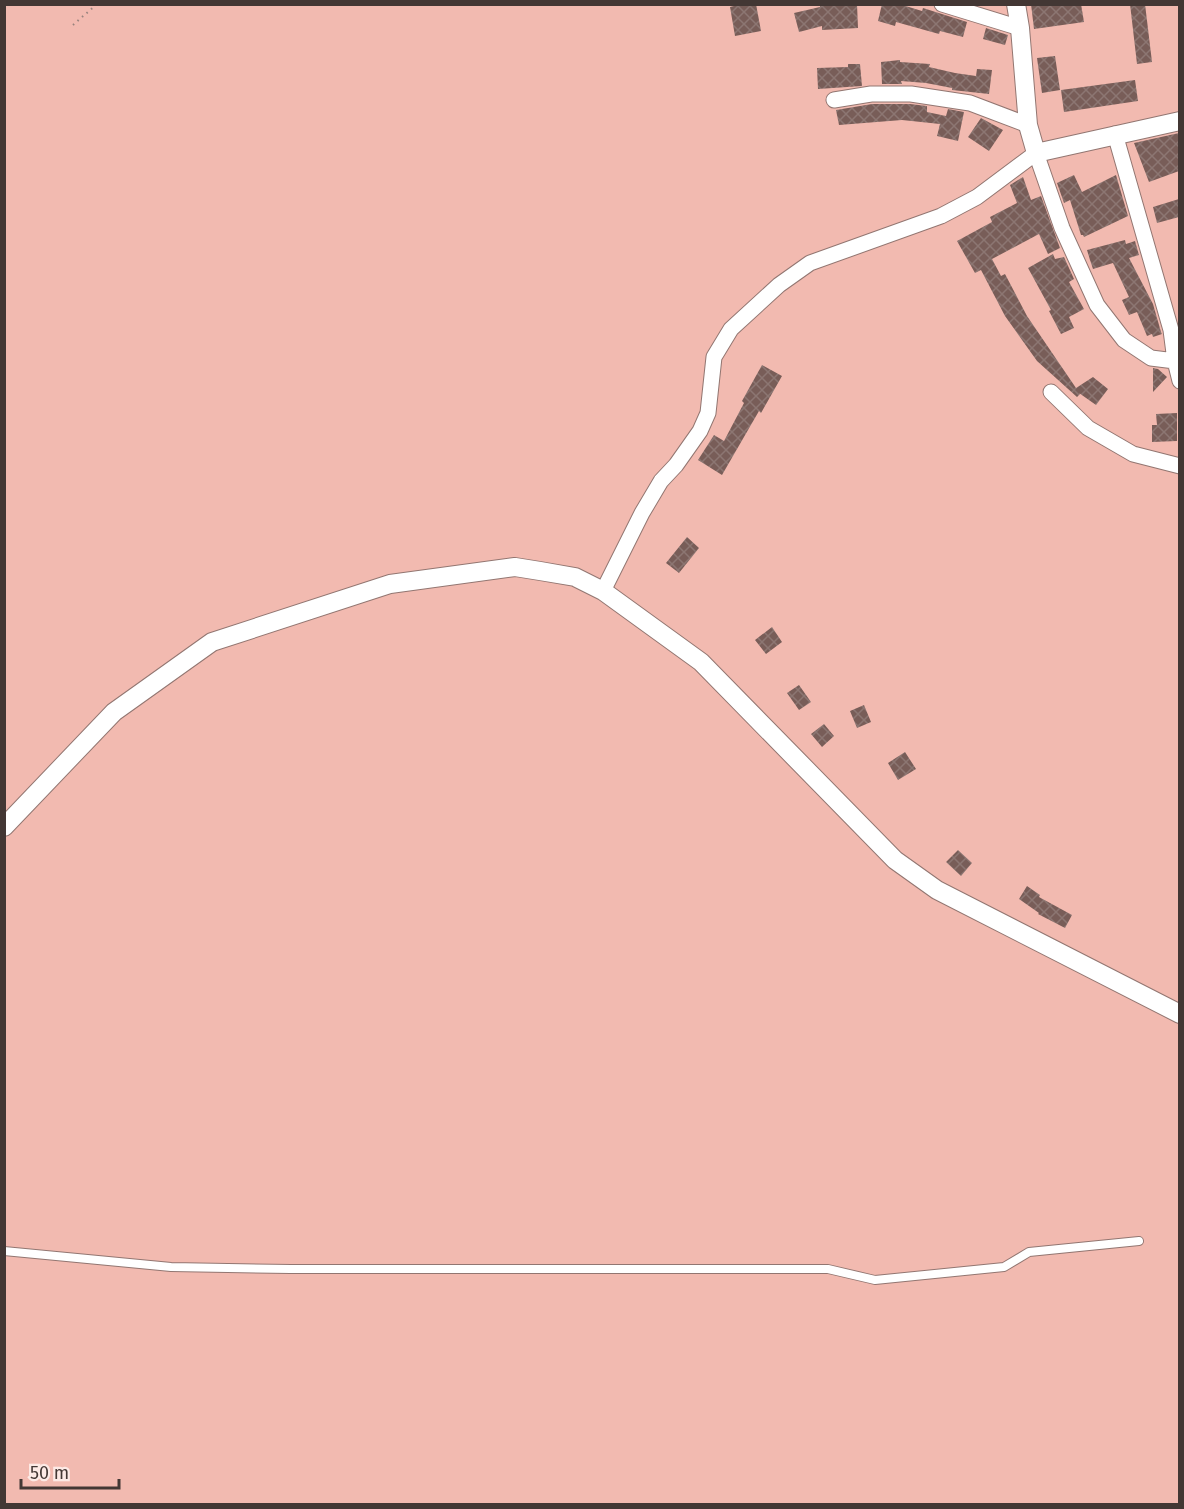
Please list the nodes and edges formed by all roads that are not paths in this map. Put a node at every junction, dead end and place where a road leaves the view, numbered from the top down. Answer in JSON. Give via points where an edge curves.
{"nodes":[{"id":1,"x":942,"y":4,"type":"edge"},
{"id":2,"x":1016,"y":4,"type":"edge"},
{"id":3,"x":1020,"y":28,"type":"junction"},
{"id":4,"x":834,"y":99,"type":"dead end"},
{"id":5,"x":1179,"y":121,"type":"edge"},
{"id":6,"x":1028,"y":125,"type":"junction"},
{"id":7,"x":1115,"y":135,"type":"junction"},
{"id":8,"x":1036,"y":153,"type":"junction"},
{"id":9,"x":1174,"y":362,"type":"junction"},
{"id":10,"x":1179,"y":381,"type":"edge"},
{"id":11,"x":1051,"y":392,"type":"dead end"},
{"id":12,"x":1179,"y":466,"type":"edge"},
{"id":13,"x":603,"y":591,"type":"junction"},
{"id":14,"x":4,"y":827,"type":"edge"},
{"id":15,"x":1179,"y":1014,"type":"edge"},
{"id":16,"x":1139,"y":1241,"type":"dead end"},
{"id":17,"x":4,"y":1251,"type":"edge"}],
"edges":[{"from":1,"to":3,"type":"street"},
{"from":2,"to":3,"type":"street"},
{"from":3,"to":6,"type":"street"},
{"from":4,"to":6,"type":"street","via":[[911,94],[970,103]]},
{"from":5,"to":7,"type":"street"},
{"from":6,"to":8,"type":"street"},
{"from":7,"to":8,"type":"street"},
{"from":7,"to":9,"type":"street","via":[[1171,330]]},
{"from":8,"to":9,"type":"street","via":[[1062,228],[1096,306],[1124,340],[1150,358]]},
{"from":8,"to":13,"type":"street","via":[[977,197],[941,216],[810,263],[731,329],[714,357],[708,413],[700,431],[646,505]]},
{"from":9,"to":10,"type":"street"},
{"from":11,"to":12,"type":"street","via":[[1088,428],[1133,454]]},
{"from":13,"to":14,"type":"street","via":[[575,578],[515,567],[390,584],[212,642],[114,712]]},
{"from":13,"to":15,"type":"street","via":[[701,662],[895,860],[937,890]]},
{"from":16,"to":17,"type":"lane","via":[[1029,1252],[1004,1267],[875,1280],[828,1269],[171,1267]]}]}
